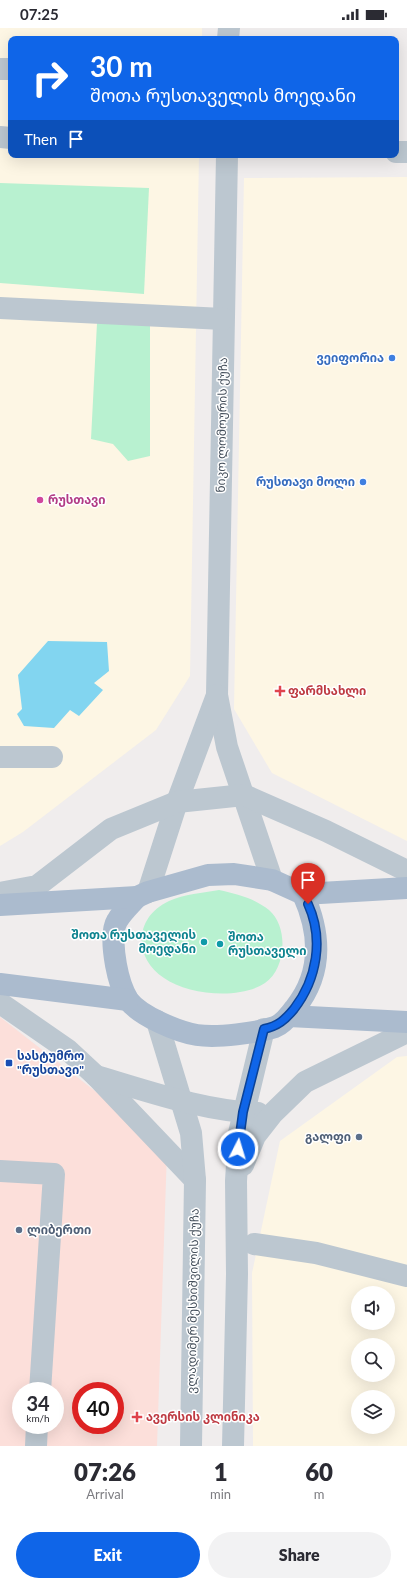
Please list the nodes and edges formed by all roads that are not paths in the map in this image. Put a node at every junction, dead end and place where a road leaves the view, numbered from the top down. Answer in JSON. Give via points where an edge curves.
{"nodes":[{"id":1,"x":227,"y":158,"type":"edge"},
{"id":2,"x":0,"y":308,"type":"edge"},
{"id":3,"x":223,"y":319,"type":"junction"},
{"id":4,"x":217,"y":695,"type":"junction"},
{"id":5,"x":0,"y":757,"type":"edge"},
{"id":6,"x":52,"y":757,"type":"dead end"},
{"id":7,"x":244,"y":796,"type":"junction"},
{"id":8,"x":177,"y":802,"type":"junction"},
{"id":9,"x":407,"y":871,"type":"edge"},
{"id":10,"x":272,"y":880,"type":"junction"},
{"id":11,"x":407,"y":888,"type":"edge"},
{"id":12,"x":0,"y":893,"type":"edge"},
{"id":13,"x":142,"y":894,"type":"junction"},
{"id":14,"x":303,"y":894,"type":"junction"},
{"id":15,"x":0,"y":905,"type":"edge"},
{"id":16,"x":0,"y":984,"type":"edge"},
{"id":17,"x":128,"y":1000,"type":"junction"},
{"id":18,"x":0,"y":1003,"type":"edge"},
{"id":19,"x":289,"y":1016,"type":"junction"},
{"id":20,"x":157,"y":1020,"type":"junction"},
{"id":21,"x":407,"y":1022,"type":"edge"},
{"id":22,"x":264,"y":1029,"type":"junction"},
{"id":23,"x":407,"y":1032,"type":"edge"},
{"id":24,"x":96,"y":1076,"type":"junction"},
{"id":25,"x":182,"y":1101,"type":"junction"},
{"id":26,"x":243,"y":1112,"type":"junction"},
{"id":27,"x":273,"y":1113,"type":"junction"},
{"id":28,"x":0,"y":1171,"type":"edge"},
{"id":29,"x":195,"y":1180,"type":"junction"},
{"id":30,"x":236,"y":1181,"type":"junction"},
{"id":31,"x":254,"y":1244,"type":"dead end"},
{"id":32,"x":407,"y":1276,"type":"edge"},
{"id":33,"x":41,"y":1382,"type":"edge"},
{"id":34,"x":37,"y":1434,"type":"edge"},
{"id":35,"x":36,"y":1446,"type":"edge"},
{"id":36,"x":191,"y":1446,"type":"edge"},
{"id":37,"x":233,"y":1446,"type":"edge"}],
"edges":[{"from":1,"to":3,"type":"street","name":"ნიკო ლომოურის ქუჩა"},
{"from":2,"to":3,"type":"street"},
{"from":3,"to":4,"type":"street","name":"ნიკო ლომოურის ქუჩა"},
{"from":4,"to":7,"type":"street","name":"ნიკო ლომოურის ქუჩა","via":[[227,747]]},
{"from":4,"to":8,"type":"street","name":"ნიკო ლომოურის ქუჩა"},
{"from":5,"to":6,"type":"street"},
{"from":7,"to":8,"type":"street"},
{"from":7,"to":9,"type":"street","via":[[326,831]]},
{"from":7,"to":10,"type":"street"},
{"from":8,"to":12,"type":"street","via":[[111,829],[37,886]]},
{"from":8,"to":13,"type":"street"},
{"from":10,"to":13,"type":"main road","via":[[234,874],[208,875]]},
{"from":10,"to":14,"type":"main road"},
{"from":11,"to":14,"type":"main road"},
{"from":13,"to":15,"type":"main road"},
{"from":13,"to":17,"type":"main road","via":[[116,922],[113,949],[118,975]]},
{"from":14,"to":19,"type":"main road","via":[[312,914],[317,958],[309,986]]},
{"from":16,"to":17,"type":"main road"},
{"from":17,"to":20,"type":"main road","via":[[147,1016]]},
{"from":18,"to":24,"type":"street","via":[[68,1050]]},
{"from":19,"to":21,"type":"main road"},
{"from":19,"to":22,"type":"main road","via":[[275,1027]]},
{"from":20,"to":22,"type":"main road","via":[[197,1035],[228,1036]]},
{"from":20,"to":25,"type":"street"},
{"from":22,"to":26,"type":"street"},
{"from":23,"to":27,"type":"street","via":[[305,1082]]},
{"from":24,"to":25,"type":"street"},
{"from":24,"to":29,"type":"street"},
{"from":25,"to":26,"type":"street"},
{"from":25,"to":29,"type":"street","via":[[191,1133]]},
{"from":26,"to":27,"type":"street"},
{"from":26,"to":30,"type":"street"},
{"from":27,"to":30,"type":"street","via":[[255,1136]]},
{"from":28,"to":33,"type":"street","via":[[54,1174]]},
{"from":29,"to":36,"type":"street","name":"ვლადიმერ მესხიშვილის ქუჩა"},
{"from":30,"to":37,"type":"street","via":[[237,1274]]},
{"from":31,"to":32,"type":"street","via":[[316,1253]]},
{"from":34,"to":35,"type":"street"}]}
